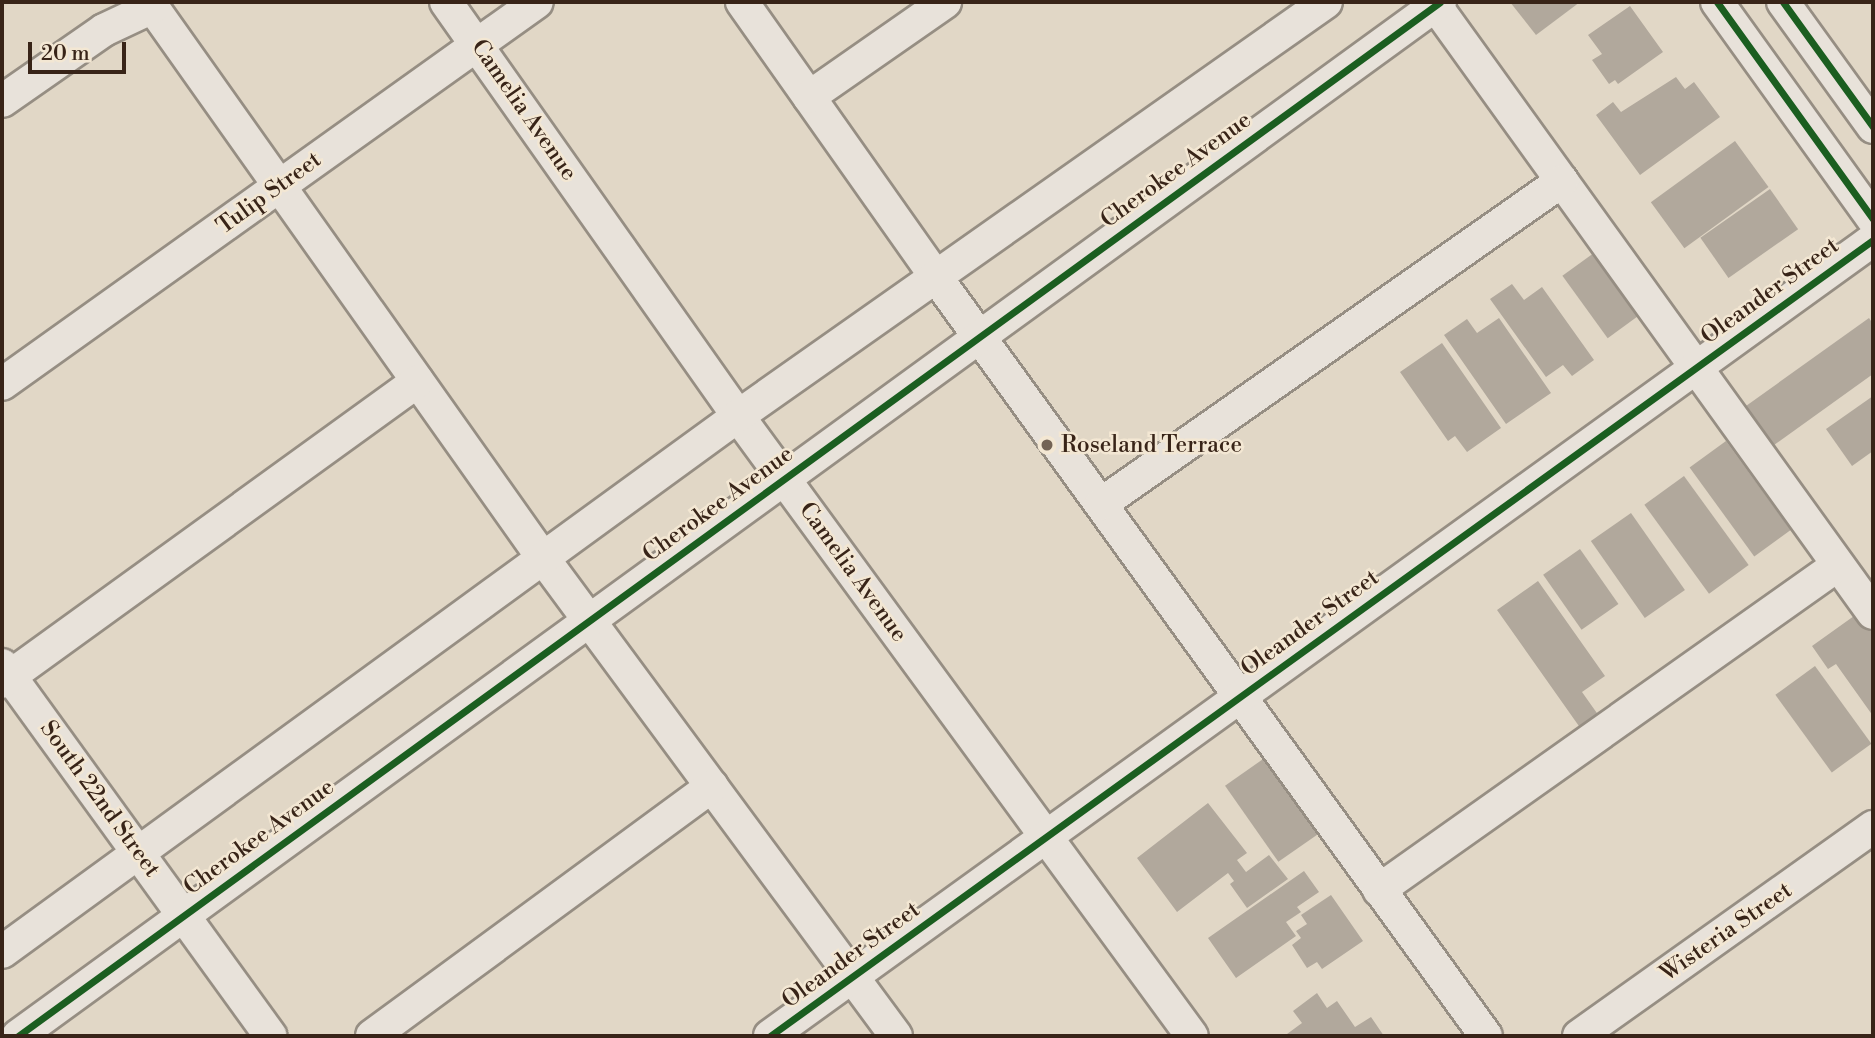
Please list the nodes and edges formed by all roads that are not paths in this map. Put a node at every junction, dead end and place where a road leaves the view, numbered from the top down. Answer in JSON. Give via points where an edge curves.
{"nodes":[{"id":1,"x":446,"y":2,"type":"edge"},
{"id":2,"x":537,"y":2,"type":"edge"},
{"id":3,"x":742,"y":2,"type":"edge"},
{"id":4,"x":945,"y":2,"type":"edge"},
{"id":5,"x":1326,"y":2,"type":"edge"},
{"id":6,"x":1717,"y":2,"type":"edge"},
{"id":7,"x":1783,"y":2,"type":"edge"},
{"id":8,"x":1436,"y":3,"type":"edge"},
{"id":9,"x":151,"y":5,"type":"edge"},
{"id":10,"x":478,"y":44,"type":"junction"},
{"id":11,"x":809,"y":97,"type":"junction"},
{"id":12,"x":2,"y":101,"type":"edge"},
{"id":13,"x":1873,"y":127,"type":"edge"},
{"id":14,"x":1562,"y":181,"type":"junction"},
{"id":15,"x":280,"y":186,"type":"junction"},
{"id":16,"x":1873,"y":219,"type":"edge"},
{"id":17,"x":1873,"y":240,"type":"edge"},
{"id":18,"x":936,"y":277,"type":"junction"},
{"id":19,"x":980,"y":337,"type":"junction"},
{"id":20,"x":1696,"y":367,"type":"junction"},
{"id":21,"x":418,"y":381,"type":"junction"},
{"id":22,"x":2,"y":384,"type":"edge"},
{"id":23,"x":738,"y":416,"type":"junction"},
{"id":24,"x":785,"y":479,"type":"junction"},
{"id":25,"x":1101,"y":504,"type":"junction"},
{"id":26,"x":543,"y":558,"type":"junction"},
{"id":27,"x":1838,"y":565,"type":"junction"},
{"id":28,"x":1873,"y":613,"type":"edge"},
{"id":29,"x":589,"y":621,"type":"junction"},
{"id":30,"x":5,"y":674,"type":"edge"},
{"id":31,"x":1240,"y":698,"type":"junction"},
{"id":32,"x":712,"y":786,"type":"junction"},
{"id":33,"x":1873,"y":827,"type":"edge"},
{"id":34,"x":1048,"y":837,"type":"junction"},
{"id":35,"x":139,"y":852,"type":"junction"},
{"id":36,"x":1379,"y":890,"type":"junction"},
{"id":37,"x":185,"y":915,"type":"junction"},
{"id":38,"x":2,"y":952,"type":"edge"},
{"id":39,"x":853,"y":976,"type":"junction"},
{"id":40,"x":18,"y":1036,"type":"edge"},
{"id":41,"x":271,"y":1036,"type":"edge"},
{"id":42,"x":372,"y":1036,"type":"edge"},
{"id":43,"x":769,"y":1036,"type":"edge"},
{"id":44,"x":896,"y":1036,"type":"edge"},
{"id":45,"x":1192,"y":1036,"type":"edge"},
{"id":46,"x":1486,"y":1036,"type":"edge"},
{"id":47,"x":1579,"y":1036,"type":"edge"}],
"edges":[{"from":1,"to":10,"type":"street","name":"Camelia Avenue"},
{"from":2,"to":10,"type":"street","name":"Tulip Street"},
{"from":3,"to":11,"type":"street"},
{"from":4,"to":11,"type":"street"},
{"from":5,"to":18,"type":"street"},
{"from":6,"to":16,"type":"street"},
{"from":7,"to":13,"type":"street"},
{"from":8,"to":14,"type":"street"},
{"from":8,"to":19,"type":"street","name":"Cherokee Avenue"},
{"from":9,"to":12,"type":"street","via":[[104,30]]},
{"from":9,"to":15,"type":"street"},
{"from":10,"to":15,"type":"street","name":"Tulip Street"},
{"from":10,"to":23,"type":"street","name":"Camelia Avenue"},
{"from":11,"to":18,"type":"street"},
{"from":14,"to":20,"type":"street"},
{"from":14,"to":25,"type":"street"},
{"from":15,"to":21,"type":"street"},
{"from":15,"to":22,"type":"street","name":"Tulip Street"},
{"from":17,"to":20,"type":"street","name":"Oleander Street"},
{"from":18,"to":19,"type":"street"},
{"from":18,"to":23,"type":"street"},
{"from":19,"to":24,"type":"street","name":"Cherokee Avenue"},
{"from":19,"to":25,"type":"street"},
{"from":20,"to":27,"type":"street"},
{"from":20,"to":31,"type":"street","name":"Oleander Street"},
{"from":21,"to":26,"type":"street"},
{"from":21,"to":30,"type":"street"},
{"from":23,"to":24,"type":"street","name":"Camelia Avenue"},
{"from":23,"to":26,"type":"street"},
{"from":24,"to":29,"type":"street","name":"Cherokee Avenue"},
{"from":24,"to":34,"type":"street","name":"Camelia Avenue"},
{"from":25,"to":31,"type":"street"},
{"from":26,"to":29,"type":"street"},
{"from":26,"to":35,"type":"street"},
{"from":27,"to":28,"type":"street"},
{"from":27,"to":36,"type":"street"},
{"from":29,"to":32,"type":"street"},
{"from":29,"to":37,"type":"street","name":"Cherokee Avenue"},
{"from":30,"to":35,"type":"street","name":"South 22nd Street"},
{"from":31,"to":34,"type":"street","name":"Oleander Street"},
{"from":31,"to":36,"type":"street"},
{"from":32,"to":39,"type":"street"},
{"from":32,"to":42,"type":"street"},
{"from":33,"to":47,"type":"street","name":"Wisteria Street"},
{"from":34,"to":39,"type":"street","name":"Oleander Street"},
{"from":34,"to":45,"type":"street","name":"Camelia Avenue"},
{"from":35,"to":37,"type":"street","name":"South 22nd Street"},
{"from":35,"to":38,"type":"street"},
{"from":36,"to":46,"type":"street"},
{"from":37,"to":40,"type":"street","name":"Cherokee Avenue"},
{"from":37,"to":41,"type":"street","name":"South 22nd Street"},
{"from":39,"to":43,"type":"street","name":"Oleander Street"},
{"from":39,"to":44,"type":"street"}]}
